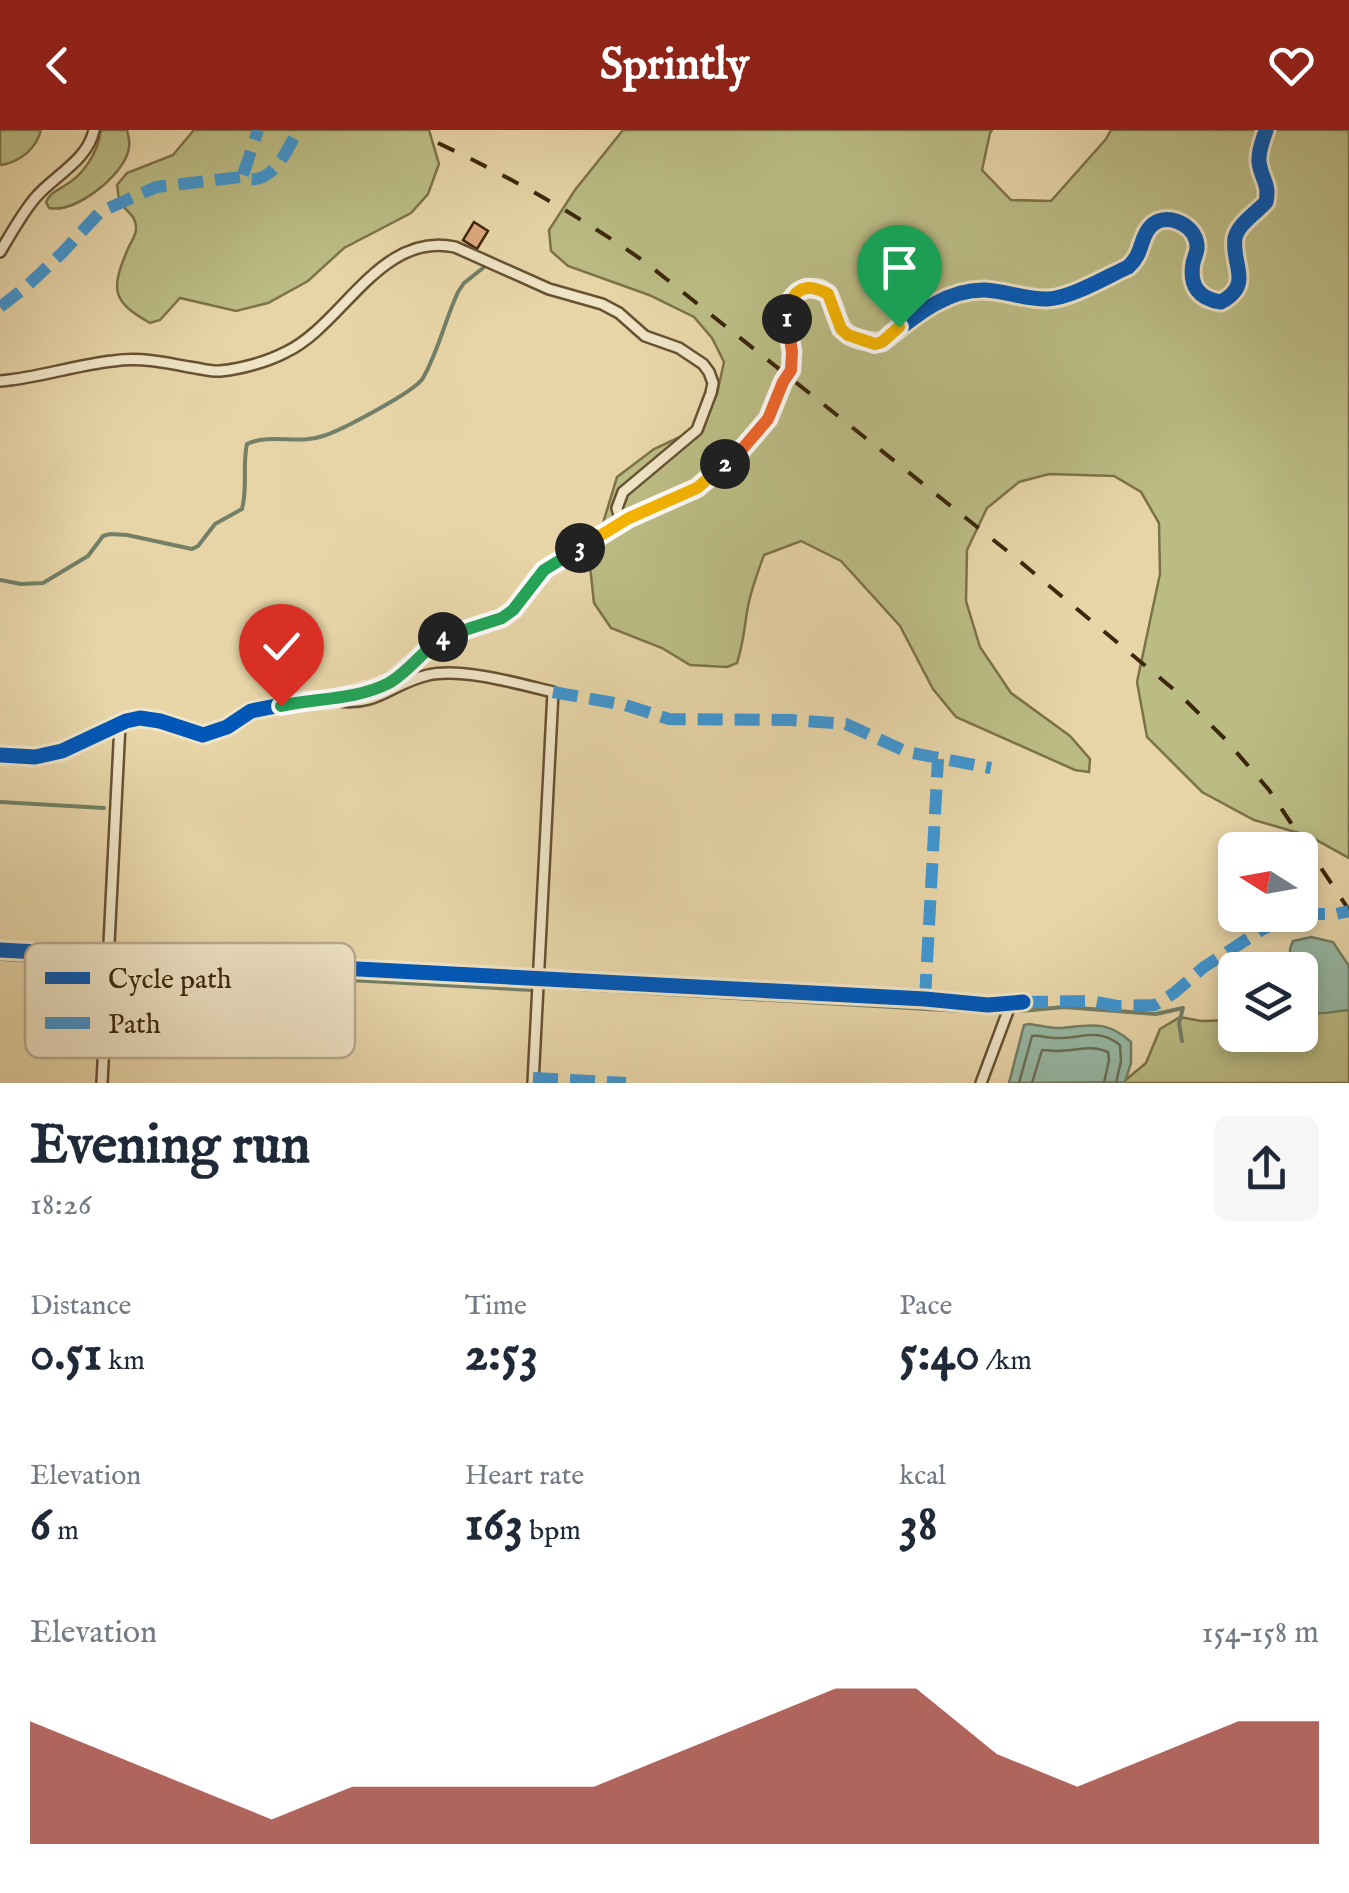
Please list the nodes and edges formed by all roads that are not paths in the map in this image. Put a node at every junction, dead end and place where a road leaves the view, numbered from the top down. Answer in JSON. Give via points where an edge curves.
{"nodes":[{"id":1,"x":94,"y":130,"type":"edge"},
{"id":2,"x":1266,"y":130,"type":"edge"},
{"id":3,"x":0,"y":252,"type":"edge"},
{"id":4,"x":0,"y":381,"type":"edge"},
{"id":5,"x":621,"y":523,"type":"junction"},
{"id":6,"x":330,"y":700,"type":"junction"},
{"id":7,"x":120,"y":724,"type":"junction"},
{"id":8,"x":0,"y":755,"type":"edge"},
{"id":9,"x":109,"y":943,"type":"edge"},
{"id":10,"x":0,"y":950,"type":"edge"},
{"id":11,"x":25,"y":952,"type":"edge"},
{"id":12,"x":355,"y":970,"type":"edge"},
{"id":13,"x":538,"y":980,"type":"junction"},
{"id":14,"x":103,"y":1058,"type":"edge"},
{"id":15,"x":102,"y":1083,"type":"edge"},
{"id":16,"x":533,"y":1083,"type":"edge"},
{"id":17,"x":982,"y":1083,"type":"edge"}],
"edges":[{"from":1,"to":3,"type":"street","via":[[84,152],[34,199]]},
{"from":2,"to":5,"type":"street","bridge":true,"via":[[1259,164],[1268,184],[1266,202],[1235,237],[1239,282],[1221,302],[1200,295],[1192,284],[1194,234],[1172,220],[1149,227],[1128,268],[1064,296],[982,290],[950,296],[875,344],[848,335],[828,294],[806,288],[787,312],[791,370],[768,419],[697,488]]},
{"from":4,"to":5,"type":"street","via":[[115,360],[217,372],[254,364],[288,352],[400,255],[439,244],[454,247],[549,290],[602,304],[709,372],[711,393],[697,430],[623,492]]},
{"from":5,"to":6,"type":"street","via":[[544,570],[502,618],[441,638],[392,681]]},
{"from":6,"to":7,"type":"street","via":[[251,711],[203,735],[140,718]]},
{"from":6,"to":13,"type":"street","via":[[358,703],[438,674],[554,692]]},
{"from":7,"to":8,"type":"street","via":[[62,751]]},
{"from":7,"to":9,"type":"street"},
{"from":10,"to":11,"type":"street"},
{"from":12,"to":13,"type":"street"},
{"from":13,"to":16,"type":"street"},
{"from":13,"to":17,"type":"street","via":[[1017,1002]]},
{"from":14,"to":15,"type":"street"}]}
